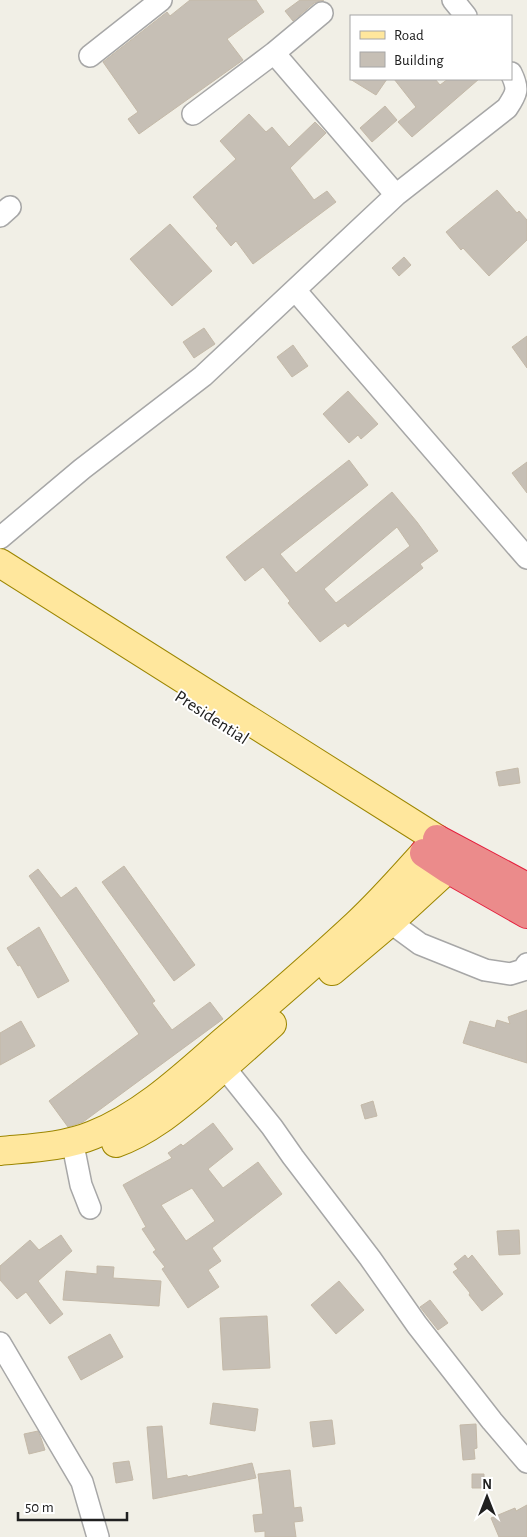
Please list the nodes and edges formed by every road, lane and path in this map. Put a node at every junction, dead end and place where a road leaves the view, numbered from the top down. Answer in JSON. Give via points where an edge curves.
{"nodes":[{"id":1,"x":161,"y":0,"type":"edge"},
{"id":2,"x":453,"y":0,"type":"edge"},
{"id":3,"x":322,"y":13,"type":"dead end"},
{"id":4,"x":465,"y":15,"type":"edge"},
{"id":5,"x":274,"y":53,"type":"junction"},
{"id":6,"x":90,"y":56,"type":"dead end"},
{"id":7,"x":512,"y":75,"type":"edge"},
{"id":8,"x":193,"y":114,"type":"dead end"},
{"id":9,"x":396,"y":195,"type":"junction"},
{"id":10,"x":295,"y":290,"type":"junction"},
{"id":11,"x":0,"y":538,"type":"edge"},
{"id":12,"x":527,"y":558,"type":"edge"},
{"id":13,"x":0,"y":563,"type":"edge"},
{"id":14,"x":0,"y":581,"type":"edge"},
{"id":15,"x":431,"y":846,"type":"junction"},
{"id":16,"x":456,"y":861,"type":"junction"},
{"id":17,"x":527,"y":887,"type":"edge"},
{"id":18,"x":527,"y":914,"type":"edge"},
{"id":19,"x":390,"y":922,"type":"junction"},
{"id":20,"x":527,"y":964,"type":"edge"},
{"id":21,"x":224,"y":1067,"type":"junction"},
{"id":22,"x":0,"y":1150,"type":"edge"},
{"id":23,"x":75,"y":1155,"type":"junction"},
{"id":24,"x":0,"y":1166,"type":"edge"},
{"id":25,"x":90,"y":1208,"type":"dead end"},
{"id":26,"x":0,"y":1343,"type":"edge"},
{"id":27,"x":527,"y":1462,"type":"edge"},
{"id":28,"x":98,"y":1537,"type":"edge"}],
"edges":[{"from":1,"to":6,"type":"street"},
{"from":2,"to":4,"type":"street"},
{"from":3,"to":5,"type":"street"},
{"from":5,"to":8,"type":"street"},
{"from":5,"to":9,"type":"street"},
{"from":7,"to":9,"type":"street","via":[[516,95],[507,108]]},
{"from":9,"to":10,"type":"street"},
{"from":10,"to":11,"type":"street","via":[[203,376],[82,469]]},
{"from":10,"to":12,"type":"street"},
{"from":13,"to":15,"type":"main road"},
{"from":14,"to":15,"type":"main road","name":"Presidential"},
{"from":15,"to":16,"type":"highway"},
{"from":15,"to":22,"type":"main road","via":[[391,890],[306,970],[168,1089],[116,1125],[91,1136],[39,1148]]},
{"from":16,"to":17,"type":"highway"},
{"from":16,"to":18,"type":"highway"},
{"from":16,"to":19,"type":"main road"},
{"from":19,"to":20,"type":"street","via":[[420,944],[485,970],[510,974],[523,970]]},
{"from":19,"to":21,"type":"main road","via":[[306,992]]},
{"from":21,"to":23,"type":"main road","via":[[150,1126],[123,1141]]},
{"from":21,"to":27,"type":"street","via":[[417,1325]]},
{"from":23,"to":24,"type":"main road"},
{"from":23,"to":25,"type":"street"},
{"from":26,"to":28,"type":"street","via":[[82,1482]]}]}
